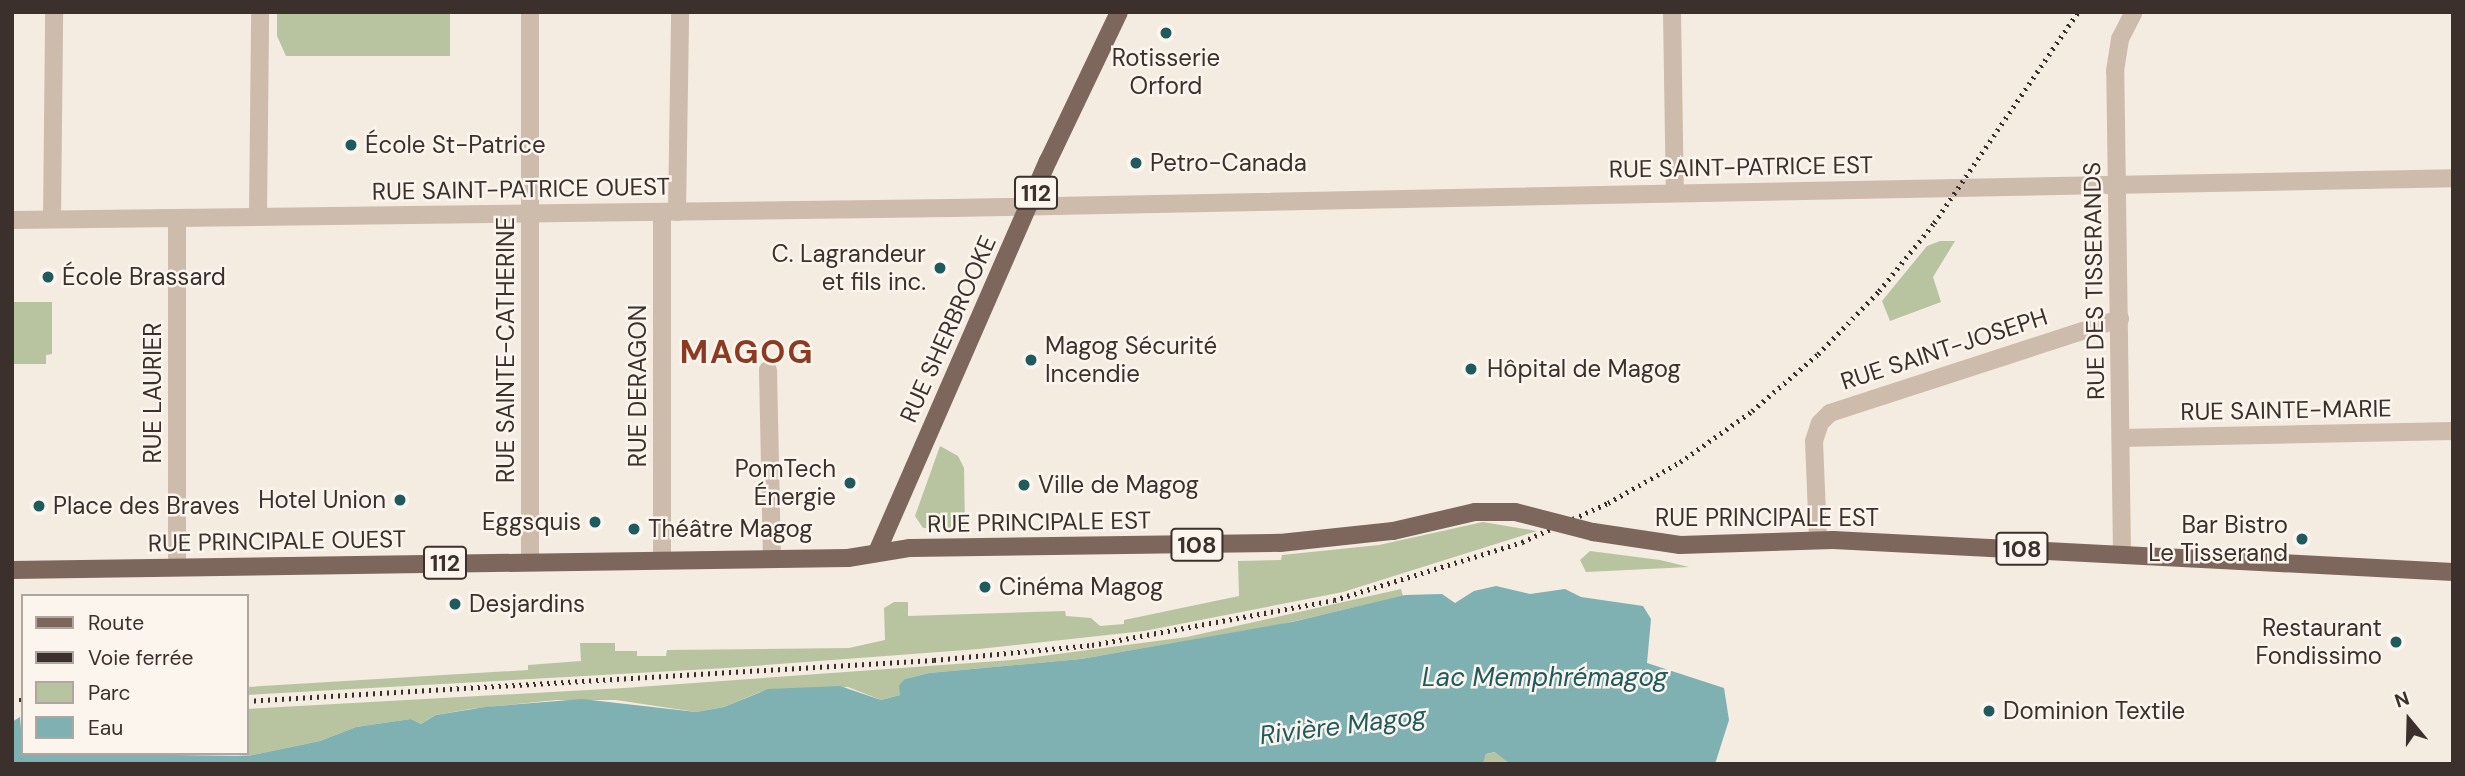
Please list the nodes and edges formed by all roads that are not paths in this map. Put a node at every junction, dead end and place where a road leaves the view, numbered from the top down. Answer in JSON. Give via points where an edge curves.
{"nodes":[{"id":1,"x":54,"y":12,"type":"edge"},
{"id":2,"x":260,"y":12,"type":"edge"},
{"id":3,"x":530,"y":12,"type":"edge"},
{"id":4,"x":680,"y":12,"type":"edge"},
{"id":5,"x":1119,"y":12,"type":"edge"},
{"id":6,"x":1672,"y":12,"type":"edge"},
{"id":7,"x":2134,"y":12,"type":"edge"},
{"id":8,"x":2453,"y":178,"type":"edge"},
{"id":9,"x":2118,"y":184,"type":"junction"},
{"id":10,"x":1675,"y":193,"type":"junction"},
{"id":11,"x":1030,"y":206,"type":"junction"},
{"id":12,"x":530,"y":212,"type":"junction"},
{"id":13,"x":670,"y":212,"type":"junction"},
{"id":14,"x":258,"y":216,"type":"junction"},
{"id":15,"x":177,"y":218,"type":"junction"},
{"id":16,"x":52,"y":219,"type":"junction"},
{"id":17,"x":12,"y":220,"type":"edge"},
{"id":18,"x":2120,"y":319,"type":"junction"},
{"id":19,"x":768,"y":370,"type":"dead end"},
{"id":20,"x":2453,"y":431,"type":"edge"},
{"id":21,"x":2120,"y":438,"type":"junction"},
{"id":22,"x":1818,"y":540,"type":"junction"},
{"id":23,"x":877,"y":552,"type":"junction"},
{"id":24,"x":2122,"y":554,"type":"junction"},
{"id":25,"x":772,"y":559,"type":"junction"},
{"id":26,"x":662,"y":560,"type":"junction"},
{"id":27,"x":530,"y":562,"type":"junction"},
{"id":28,"x":177,"y":567,"type":"junction"},
{"id":29,"x":12,"y":570,"type":"edge"},
{"id":30,"x":2453,"y":572,"type":"edge"}],
"edges":[{"from":1,"to":16,"type":"street"},
{"from":2,"to":14,"type":"street"},
{"from":3,"to":12,"type":"street","name":"RUE SAINTE-CATHERINE"},
{"from":4,"to":13,"type":"street","name":"RUE DERAGON"},
{"from":5,"to":11,"type":"main road","name":"RUE SHERBROOKE","number":"112"},
{"from":6,"to":10,"type":"street"},
{"from":7,"to":9,"type":"street","name":"RUE DES TISSERANDS","via":[[2120,39],[2116,60]]},
{"from":8,"to":9,"type":"street","name":"RUE SAINT-PATRICE EST"},
{"from":9,"to":10,"type":"street","name":"RUE SAINT-PATRICE EST"},
{"from":9,"to":18,"type":"street","name":"RUE DES TISSERANDS"},
{"from":10,"to":11,"type":"street","name":"RUE SAINT-PATRICE EST"},
{"from":11,"to":13,"type":"street","name":"RUE SAINT-PATRICE OUEST"},
{"from":11,"to":23,"type":"main road","name":"RUE SHERBROOKE","number":"112"},
{"from":12,"to":13,"type":"street","name":"RUE SAINT-PATRICE OUEST"},
{"from":12,"to":14,"type":"street","name":"RUE SAINT-PATRICE OUEST"},
{"from":12,"to":27,"type":"street","name":"RUE SAINTE-CATHERINE"},
{"from":13,"to":26,"type":"street","name":"RUE DERAGON"},
{"from":14,"to":15,"type":"street","name":"RUE SAINT-PATRICE OUEST"},
{"from":15,"to":16,"type":"street","name":"RUE SAINT-PATRICE OUEST"},
{"from":15,"to":28,"type":"street","name":"RUE LAURIER"},
{"from":16,"to":17,"type":"street","name":"RUE SAINT-PATRICE OUEST"},
{"from":18,"to":21,"type":"street","name":"RUE DES TISSERANDS"},
{"from":18,"to":22,"type":"street","name":"RUE SAINT-JOSEPH","via":[[1830,413],[1820,423],[1814,441]]},
{"from":19,"to":25,"type":"street"},
{"from":20,"to":21,"type":"street","name":"RUE SAINTE-MARIE"},
{"from":21,"to":24,"type":"street","name":"RUE DES TISSERANDS"},
{"from":22,"to":23,"type":"main road","name":"RUE PRINCIPALE EST","number":"108","bridge":true,"via":[[1680,545],[1593,532],[1515,512],[1475,512],[1393,531],[1292,542]]},
{"from":22,"to":24,"type":"main road","name":"RUE PRINCIPALE EST","number":"108"},
{"from":23,"to":25,"type":"main road","name":"RUE PRINCIPALE OUEST","number":"112","via":[[848,558]]},
{"from":24,"to":30,"type":"main road","name":"RUE PRINCIPALE EST","number":"108"},
{"from":25,"to":26,"type":"main road","name":"RUE PRINCIPALE OUEST","number":"112"},
{"from":26,"to":27,"type":"main road","name":"RUE PRINCIPALE OUEST","number":"112"},
{"from":27,"to":28,"type":"main road","name":"RUE PRINCIPALE OUEST","number":"112"},
{"from":28,"to":29,"type":"main road","name":"RUE PRINCIPALE OUEST","number":"112"}]}
